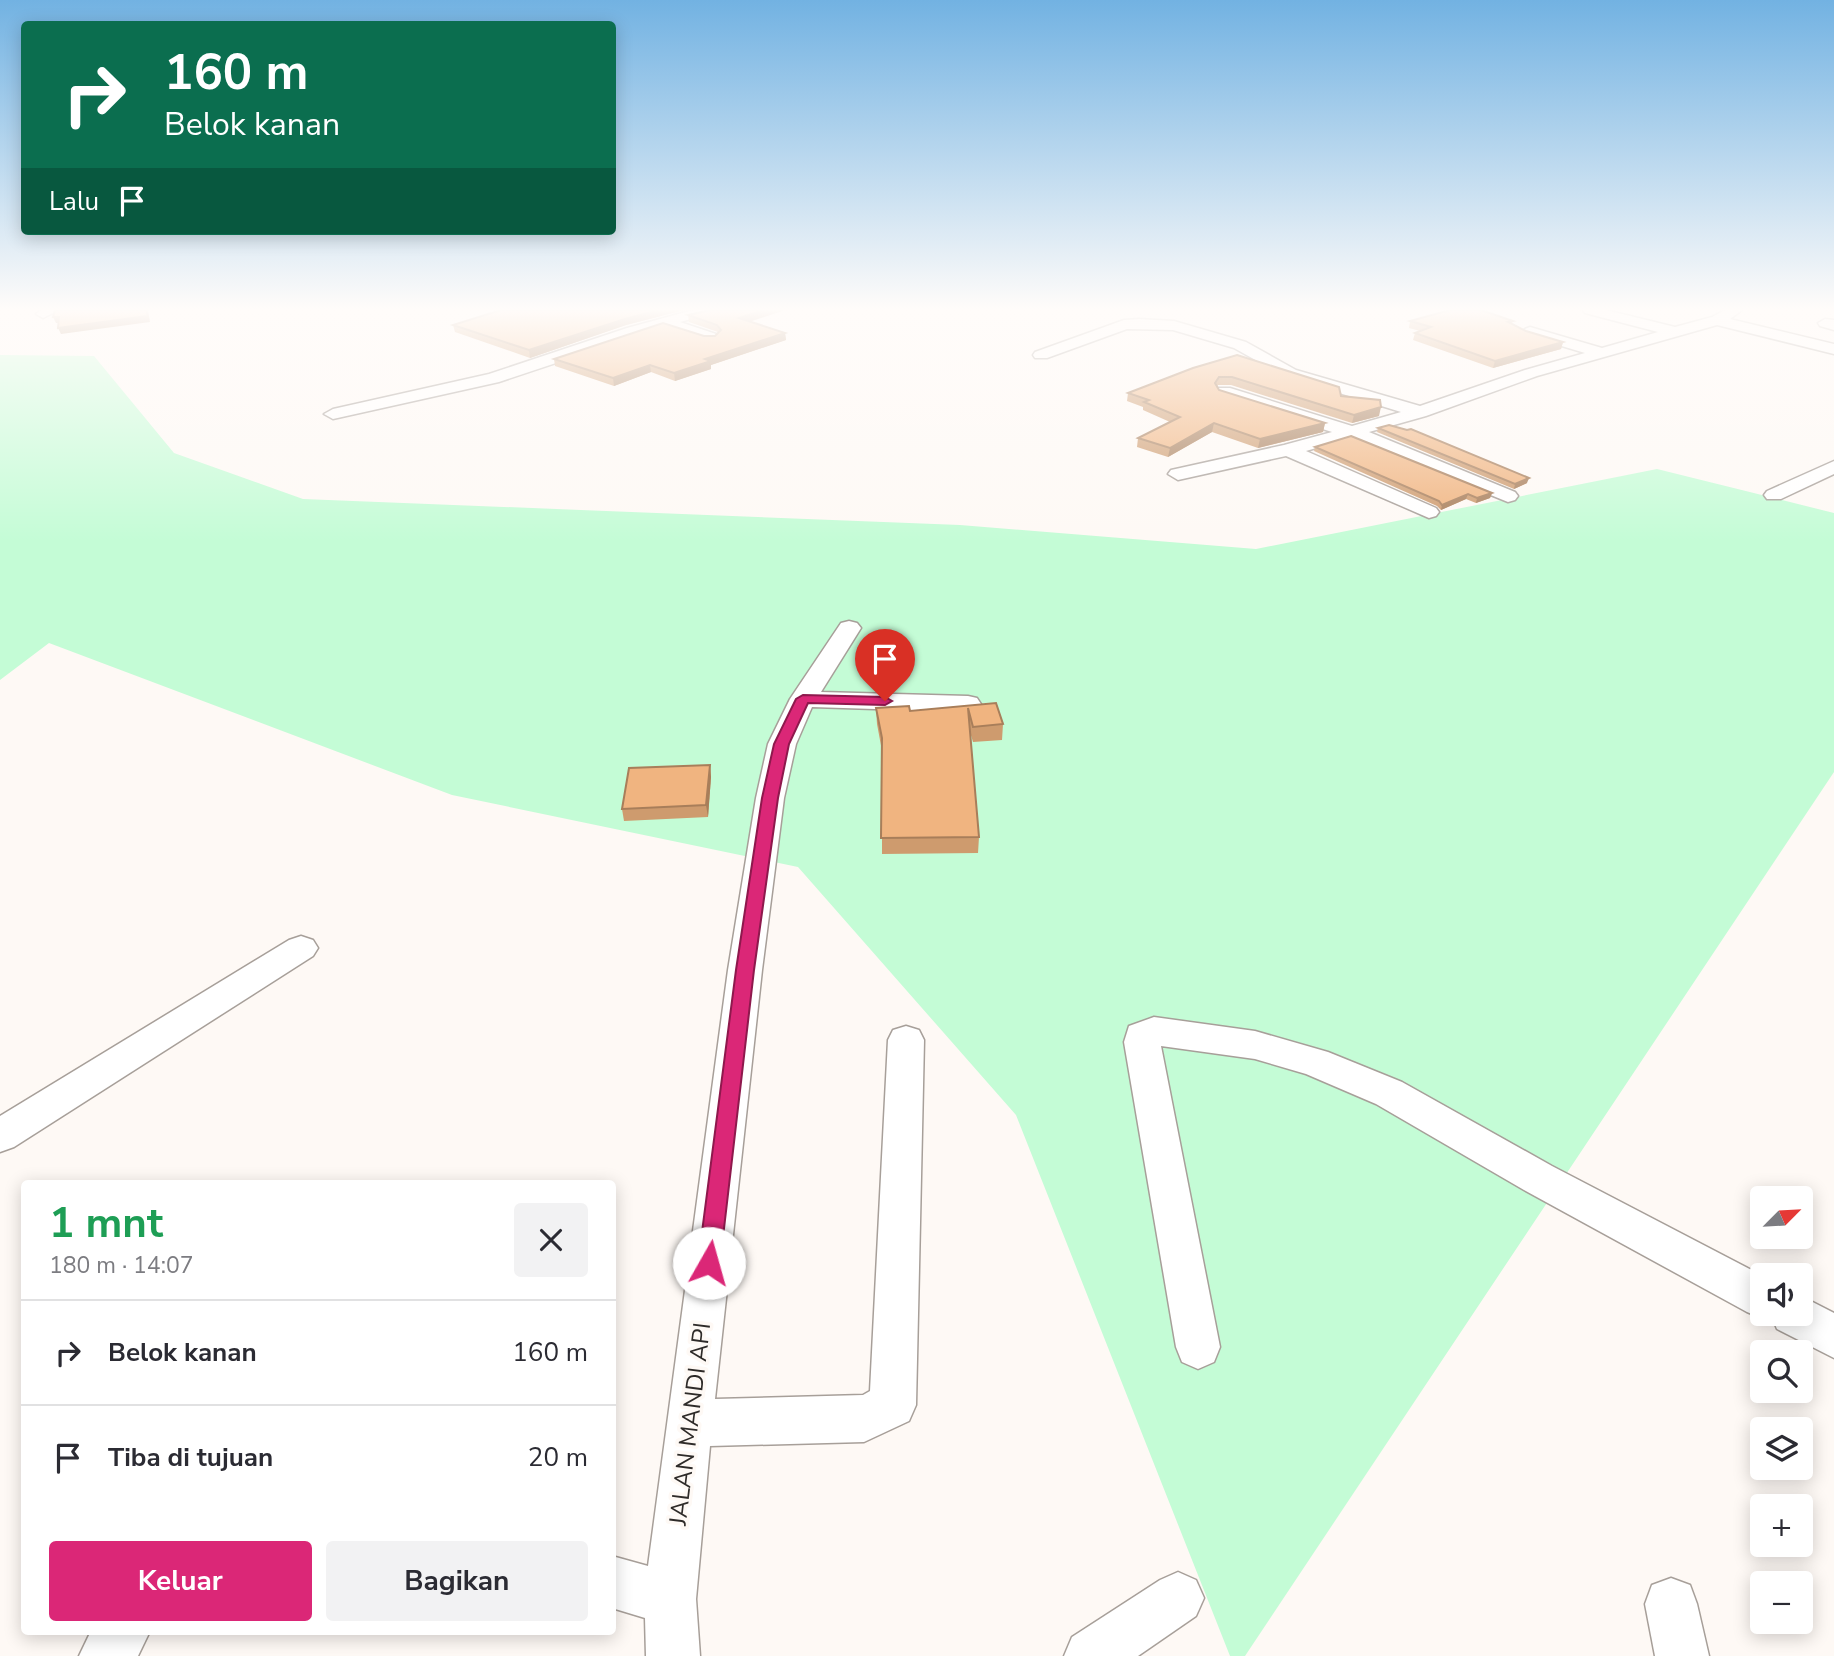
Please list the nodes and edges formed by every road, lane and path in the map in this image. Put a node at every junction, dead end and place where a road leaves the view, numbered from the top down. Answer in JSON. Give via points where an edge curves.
{"nodes":[{"id":1,"x":455,"y":387,"type":"edge"},
{"id":2,"x":1337,"y":387,"type":"edge"},
{"id":3,"x":1490,"y":387,"type":"edge"},
{"id":4,"x":1224,"y":392,"type":"edge"},
{"id":5,"x":1419,"y":412,"type":"junction"},
{"id":6,"x":333,"y":414,"type":"dead end"},
{"id":7,"x":1352,"y":432,"type":"junction"},
{"id":8,"x":1288,"y":450,"type":"junction"},
{"id":9,"x":1834,"y":467,"type":"edge"},
{"id":10,"x":1178,"y":474,"type":"dead end"},
{"id":11,"x":1773,"y":495,"type":"dead end"},
{"id":12,"x":1508,"y":496,"type":"dead end"},
{"id":13,"x":1429,"y":512,"type":"dead end"},
{"id":14,"x":849,"y":628,"type":"dead end"},
{"id":15,"x":803,"y":699,"type":"junction"},
{"id":16,"x":968,"y":704,"type":"edge"},
{"id":17,"x":301,"y":948,"type":"dead end"},
{"id":18,"x":906,"y":1040,"type":"dead end"},
{"id":19,"x":0,"y":1136,"type":"edge"},
{"id":20,"x":1750,"y":1292,"type":"edge"},
{"id":21,"x":1813,"y":1325,"type":"edge"},
{"id":22,"x":1834,"y":1336,"type":"edge"},
{"id":23,"x":1198,"y":1347,"type":"dead end"},
{"id":24,"x":689,"y":1423,"type":"junction"},
{"id":25,"x":616,"y":1583,"type":"edge"},
{"id":26,"x":1178,"y":1598,"type":"dead end"},
{"id":27,"x":670,"y":1599,"type":"junction"},
{"id":28,"x":1671,"y":1604,"type":"dead end"},
{"id":29,"x":119,"y":1635,"type":"edge"},
{"id":30,"x":106,"y":1656,"type":"edge"},
{"id":31,"x":673,"y":1656,"type":"edge"},
{"id":32,"x":1091,"y":1656,"type":"edge"},
{"id":33,"x":1682,"y":1656,"type":"edge"}],
"edges":[{"from":1,"to":6,"type":"street"},
{"from":2,"to":5,"type":"street"},
{"from":3,"to":5,"type":"street"},
{"from":4,"to":7,"type":"street"},
{"from":5,"to":7,"type":"street"},
{"from":7,"to":8,"type":"street"},
{"from":7,"to":12,"type":"street"},
{"from":8,"to":10,"type":"street"},
{"from":8,"to":13,"type":"street"},
{"from":9,"to":11,"type":"street"},
{"from":14,"to":15,"type":"street","name":"JALAN MANDI API"},
{"from":15,"to":16,"type":"street"},
{"from":15,"to":24,"type":"street","name":"JALAN MANDI API","via":[[782,744],[770,798]]},
{"from":17,"to":19,"type":"street"},
{"from":18,"to":24,"type":"street","via":[[893,1405],[864,1418]]},
{"from":20,"to":23,"type":"street","via":[[1390,1093],[1315,1062],[1255,1045],[1147,1032],[1142,1042]]},
{"from":21,"to":22,"type":"street"},
{"from":24,"to":27,"type":"street","name":"JALAN MANDI API"},
{"from":25,"to":27,"type":"street"},
{"from":26,"to":32,"type":"street"},
{"from":27,"to":31,"type":"street","name":"JALAN MANDI API"},
{"from":28,"to":33,"type":"street"},
{"from":29,"to":30,"type":"street"}]}
